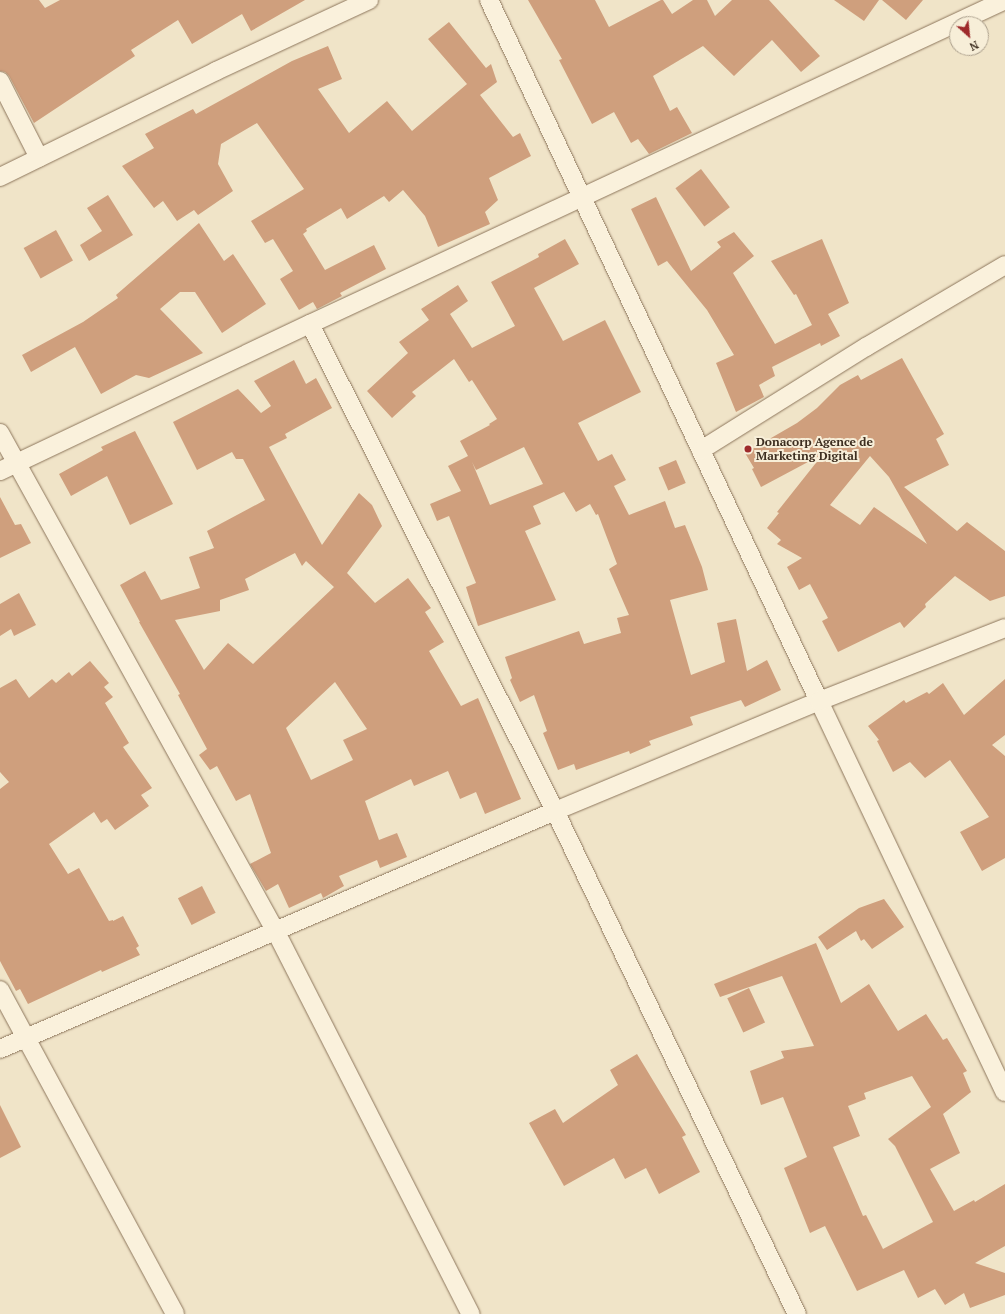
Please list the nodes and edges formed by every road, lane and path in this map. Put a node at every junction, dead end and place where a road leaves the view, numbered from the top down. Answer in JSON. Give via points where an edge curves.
{"nodes":[{"id":1,"x":369,"y":0,"type":"edge"},
{"id":2,"x":490,"y":0,"type":"edge"},
{"id":3,"x":1005,"y":0,"type":"edge"},
{"id":4,"x":0,"y":81,"type":"edge"},
{"id":5,"x":39,"y":158,"type":"junction"},
{"id":6,"x":0,"y":177,"type":"edge"},
{"id":7,"x":582,"y":198,"type":"junction"},
{"id":8,"x":1005,"y":265,"type":"edge"},
{"id":9,"x":310,"y":324,"type":"junction"},
{"id":10,"x":0,"y":433,"type":"edge"},
{"id":11,"x":701,"y":450,"type":"junction"},
{"id":12,"x":16,"y":463,"type":"junction"},
{"id":13,"x":0,"y":471,"type":"edge"},
{"id":14,"x":1005,"y":628,"type":"edge"},
{"id":15,"x":819,"y":701,"type":"junction"},
{"id":16,"x":555,"y":812,"type":"junction"},
{"id":17,"x":276,"y":932,"type":"junction"},
{"id":18,"x":0,"y":990,"type":"edge"},
{"id":19,"x":26,"y":1038,"type":"junction"},
{"id":20,"x":0,"y":1049,"type":"edge"},
{"id":21,"x":1005,"y":1092,"type":"edge"},
{"id":22,"x":175,"y":1314,"type":"edge"},
{"id":23,"x":471,"y":1314,"type":"edge"},
{"id":24,"x":797,"y":1314,"type":"edge"}],
"edges":[{"from":1,"to":5,"type":"street","via":[[216,70]]},
{"from":2,"to":7,"type":"street"},
{"from":3,"to":7,"type":"street"},
{"from":4,"to":5,"type":"street"},
{"from":5,"to":6,"type":"street"},
{"from":7,"to":9,"type":"street"},
{"from":7,"to":11,"type":"street"},
{"from":8,"to":11,"type":"street"},
{"from":9,"to":12,"type":"street"},
{"from":9,"to":16,"type":"street"},
{"from":10,"to":12,"type":"street"},
{"from":11,"to":15,"type":"street"},
{"from":12,"to":13,"type":"street"},
{"from":12,"to":17,"type":"street"},
{"from":14,"to":15,"type":"street"},
{"from":15,"to":16,"type":"street"},
{"from":15,"to":21,"type":"street"},
{"from":16,"to":17,"type":"street"},
{"from":16,"to":24,"type":"street"},
{"from":17,"to":19,"type":"street"},
{"from":17,"to":23,"type":"street"},
{"from":18,"to":19,"type":"street"},
{"from":19,"to":20,"type":"street"},
{"from":19,"to":22,"type":"street"}]}
